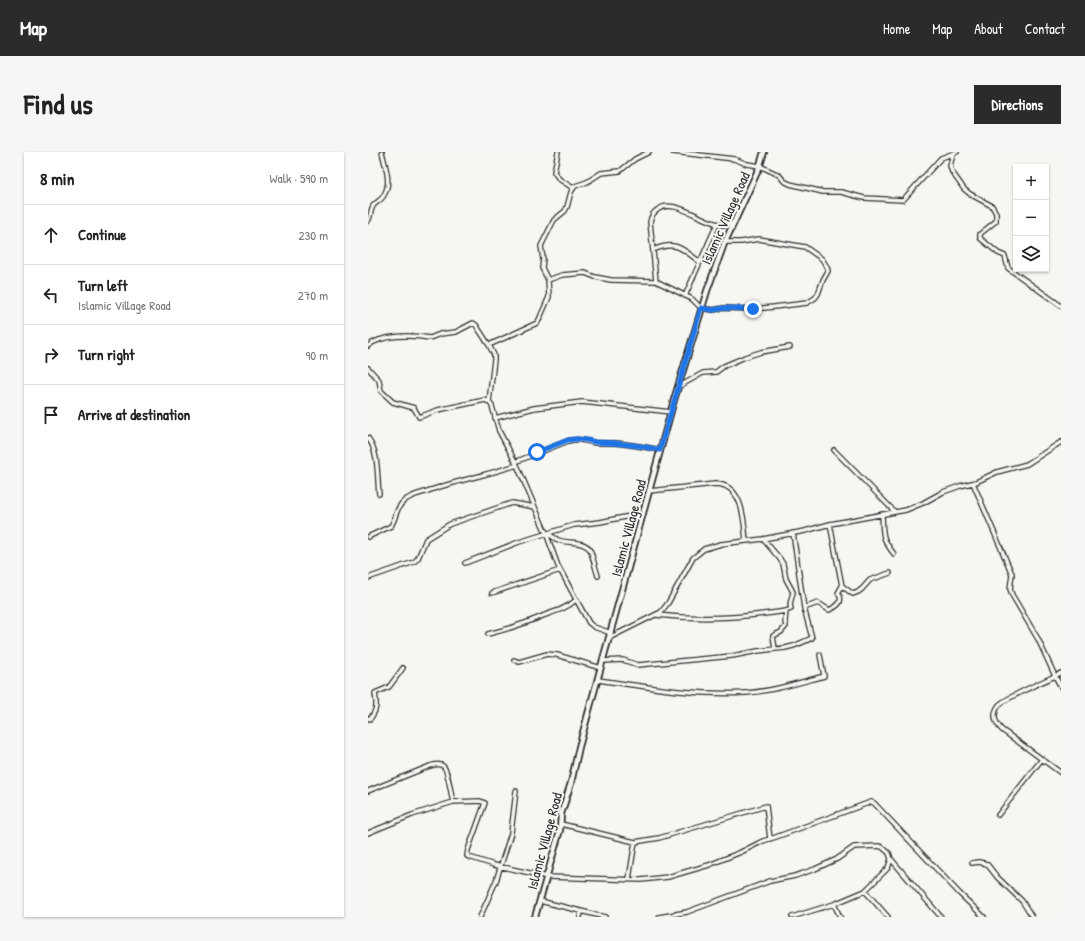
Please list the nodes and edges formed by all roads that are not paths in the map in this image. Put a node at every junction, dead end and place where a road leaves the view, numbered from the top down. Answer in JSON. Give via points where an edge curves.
{"nodes":[{"id":1,"x":382,"y":152,"type":"edge"},
{"id":2,"x":558,"y":152,"type":"edge"},
{"id":3,"x":649,"y":152,"type":"edge"},
{"id":4,"x":673,"y":152,"type":"edge"},
{"id":5,"x":764,"y":152,"type":"edge"},
{"id":6,"x":955,"y":153,"type":"edge"},
{"id":7,"x":760,"y":166,"type":"junction"},
{"id":8,"x":573,"y":188,"type":"junction"},
{"id":9,"x":368,"y":221,"type":"edge"},
{"id":10,"x":733,"y":223,"type":"junction"},
{"id":11,"x":717,"y":224,"type":"junction"},
{"id":12,"x":725,"y":242,"type":"junction"},
{"id":13,"x":653,"y":250,"type":"junction"},
{"id":14,"x":700,"y":262,"type":"junction"},
{"id":15,"x":548,"y":280,"type":"junction"},
{"id":16,"x":656,"y":281,"type":"junction"},
{"id":17,"x":685,"y":296,"type":"junction"},
{"id":18,"x":1061,"y":306,"type":"edge"},
{"id":19,"x":701,"y":308,"type":"junction"},
{"id":20,"x":489,"y":345,"type":"junction"},
{"id":21,"x":368,"y":346,"type":"edge"},
{"id":22,"x":790,"y":347,"type":"dead end"},
{"id":23,"x":368,"y":368,"type":"edge"},
{"id":24,"x":678,"y":387,"type":"junction"},
{"id":25,"x":489,"y":402,"type":"junction"},
{"id":26,"x":671,"y":412,"type":"junction"},
{"id":27,"x":495,"y":418,"type":"junction"},
{"id":28,"x":368,"y":438,"type":"edge"},
{"id":29,"x":1061,"y":442,"type":"edge"},
{"id":30,"x":660,"y":450,"type":"junction"},
{"id":31,"x":834,"y":450,"type":"dead end"},
{"id":32,"x":516,"y":464,"type":"junction"},
{"id":33,"x":972,"y":483,"type":"junction"},
{"id":34,"x":649,"y":491,"type":"junction"},
{"id":35,"x":379,"y":494,"type":"dead end"},
{"id":36,"x":535,"y":507,"type":"junction"},
{"id":37,"x":895,"y":512,"type":"junction"},
{"id":38,"x":882,"y":514,"type":"junction"},
{"id":39,"x":642,"y":516,"type":"junction"},
{"id":40,"x":830,"y":524,"type":"junction"},
{"id":41,"x":546,"y":533,"type":"junction"},
{"id":42,"x":794,"y":533,"type":"junction"},
{"id":43,"x":368,"y":537,"type":"edge"},
{"id":44,"x":763,"y":539,"type":"junction"},
{"id":45,"x":746,"y":541,"type":"junction"},
{"id":46,"x":894,"y":554,"type":"dead end"},
{"id":47,"x":465,"y":563,"type":"dead end"},
{"id":48,"x":560,"y":570,"type":"junction"},
{"id":49,"x":890,"y":573,"type":"dead end"},
{"id":50,"x":598,"y":576,"type":"dead end"},
{"id":51,"x":368,"y":578,"type":"edge"},
{"id":52,"x":842,"y":586,"type":"junction"},
{"id":53,"x":492,"y":593,"type":"dead end"},
{"id":54,"x":576,"y":600,"type":"junction"},
{"id":55,"x":804,"y":608,"type":"junction"},
{"id":56,"x":786,"y":612,"type":"junction"},
{"id":57,"x":655,"y":615,"type":"junction"},
{"id":58,"x":488,"y":634,"type":"dead end"},
{"id":59,"x":610,"y":636,"type":"junction"},
{"id":60,"x":775,"y":649,"type":"junction"},
{"id":61,"x":820,"y":655,"type":"dead end"},
{"id":62,"x":514,"y":660,"type":"dead end"},
{"id":63,"x":603,"y":661,"type":"junction"},
{"id":64,"x":403,"y":668,"type":"dead end"},
{"id":65,"x":601,"y":668,"type":"junction"},
{"id":66,"x":1061,"y":673,"type":"edge"},
{"id":67,"x":1055,"y":676,"type":"junction"},
{"id":68,"x":598,"y":680,"type":"junction"},
{"id":69,"x":1061,"y":687,"type":"edge"},
{"id":70,"x":369,"y":718,"type":"edge"},
{"id":71,"x":368,"y":723,"type":"edge"},
{"id":72,"x":1042,"y":759,"type":"junction"},
{"id":73,"x":1061,"y":773,"type":"edge"},
{"id":74,"x":368,"y":791,"type":"edge"},
{"id":75,"x":516,"y":791,"type":"dead end"},
{"id":76,"x":452,"y":802,"type":"junction"},
{"id":77,"x":998,"y":815,"type":"dead end"},
{"id":78,"x":561,"y":824,"type":"junction"},
{"id":79,"x":368,"y":832,"type":"edge"},
{"id":80,"x":770,"y":839,"type":"junction"},
{"id":81,"x":635,"y":842,"type":"junction"},
{"id":82,"x":891,"y":859,"type":"junction"},
{"id":83,"x":972,"y":864,"type":"dead end"},
{"id":84,"x":501,"y":866,"type":"junction"},
{"id":85,"x":548,"y":877,"type":"junction"},
{"id":86,"x":628,"y":879,"type":"junction"},
{"id":87,"x":865,"y":891,"type":"junction"},
{"id":88,"x":540,"y":901,"type":"junction"},
{"id":89,"x":834,"y":904,"type":"junction"},
{"id":90,"x":581,"y":911,"type":"junction"},
{"id":91,"x":480,"y":917,"type":"edge"},
{"id":92,"x":535,"y":917,"type":"edge"},
{"id":93,"x":580,"y":917,"type":"edge"},
{"id":94,"x":605,"y":917,"type":"edge"},
{"id":95,"x":660,"y":917,"type":"edge"},
{"id":96,"x":792,"y":917,"type":"edge"},
{"id":97,"x":840,"y":917,"type":"edge"},
{"id":98,"x":888,"y":917,"type":"edge"},
{"id":99,"x":941,"y":917,"type":"edge"},
{"id":100,"x":984,"y":917,"type":"edge"},
{"id":101,"x":1032,"y":917,"type":"edge"}],
"edges":[{"from":1,"to":9,"type":"street","via":[[388,185],[383,198],[372,208]]},
{"from":2,"to":8,"type":"street","via":[[554,172]]},
{"from":3,"to":8,"type":"street","via":[[620,171],[601,173]]},
{"from":4,"to":7,"type":"street","via":[[734,159]]},
{"from":5,"to":7,"type":"street","name":"Islamic Village Road"},
{"from":6,"to":7,"type":"street","via":[[941,158],[903,200],[823,192],[790,184],[779,175]]},
{"from":6,"to":18,"type":"street","via":[[950,166],[956,178],[967,191],[992,206],[996,213],[996,221],[980,234],[980,238],[1004,256],[1008,268]]},
{"from":7,"to":10,"type":"street","name":"Islamic Village Road"},
{"from":8,"to":15,"type":"street","via":[[565,211],[554,220],[541,246],[542,268]]},
{"from":10,"to":11,"type":"street","via":[[724,226]]},
{"from":10,"to":12,"type":"street","name":"Islamic Village Road"},
{"from":11,"to":13,"type":"street","via":[[666,205],[660,207],[651,217]]},
{"from":11,"to":14,"type":"street"},
{"from":12,"to":19,"type":"street","name":"Islamic Village Road"},
{"from":12,"to":19,"type":"street","via":[[759,239],[805,247],[822,259],[828,271],[818,294],[807,303],[753,309]]},
{"from":13,"to":14,"type":"street","via":[[662,247],[681,247]]},
{"from":13,"to":16,"type":"street"},
{"from":14,"to":17,"type":"street"},
{"from":15,"to":16,"type":"street","via":[[562,275],[585,273],[611,280]]},
{"from":15,"to":20,"type":"street","via":[[547,305],[536,323]]},
{"from":16,"to":17,"type":"street"},
{"from":17,"to":19,"type":"street"},
{"from":19,"to":24,"type":"street","name":"Islamic Village Road"},
{"from":20,"to":21,"type":"street","via":[[473,323],[456,332],[436,337],[388,337]]},
{"from":20,"to":25,"type":"street","via":[[494,355]]},
{"from":22,"to":24,"type":"street","via":[[745,357],[716,372],[703,373]]},
{"from":23,"to":25,"type":"street","via":[[379,380],[381,391],[393,402],[414,408],[419,417],[438,410],[485,400]]},
{"from":24,"to":26,"type":"street","name":"Islamic Village Road"},
{"from":25,"to":27,"type":"street"},
{"from":26,"to":27,"type":"street","via":[[582,402],[534,408]]},
{"from":26,"to":30,"type":"street","name":"Islamic Village Road"},
{"from":27,"to":32,"type":"street"},
{"from":28,"to":35,"type":"street","via":[[376,460]]},
{"from":29,"to":33,"type":"street","via":[[1027,464]]},
{"from":30,"to":32,"type":"street","via":[[576,439],[568,440]]},
{"from":30,"to":34,"type":"street","name":"Islamic Village Road"},
{"from":31,"to":37,"type":"street"},
{"from":32,"to":36,"type":"street"},
{"from":32,"to":43,"type":"street","via":[[408,498],[402,502],[391,526]]},
{"from":33,"to":37,"type":"street"},
{"from":33,"to":67,"type":"street","via":[[1012,574],[1012,595],[1038,639]]},
{"from":34,"to":39,"type":"street","name":"Islamic Village Road"},
{"from":34,"to":45,"type":"street","via":[[715,484],[725,486],[734,492],[739,502]]},
{"from":36,"to":41,"type":"street"},
{"from":36,"to":51,"type":"street","via":[[512,503],[450,524],[426,539],[414,562]]},
{"from":37,"to":38,"type":"street"},
{"from":38,"to":40,"type":"street"},
{"from":38,"to":46,"type":"street","via":[[883,537]]},
{"from":39,"to":41,"type":"street","via":[[574,525]]},
{"from":39,"to":59,"type":"street","name":"Islamic Village Road"},
{"from":40,"to":42,"type":"street"},
{"from":40,"to":52,"type":"street"},
{"from":41,"to":47,"type":"street"},
{"from":41,"to":48,"type":"street"},
{"from":41,"to":50,"type":"street","via":[[560,540],[588,547]]},
{"from":42,"to":44,"type":"street"},
{"from":42,"to":55,"type":"street"},
{"from":44,"to":45,"type":"street"},
{"from":44,"to":56,"type":"street","via":[[780,559],[793,592],[790,600],[791,609]]},
{"from":45,"to":57,"type":"street","via":[[704,549],[680,581],[668,603]]},
{"from":48,"to":53,"type":"street"},
{"from":48,"to":54,"type":"street"},
{"from":49,"to":52,"type":"street","via":[[870,580],[853,594]]},
{"from":52,"to":55,"type":"street","via":[[838,593],[841,601],[833,609],[828,610],[818,603]]},
{"from":54,"to":58,"type":"street","via":[[558,611]]},
{"from":54,"to":59,"type":"street","via":[[589,623]]},
{"from":55,"to":60,"type":"street","via":[[812,638],[794,647]]},
{"from":56,"to":57,"type":"street","via":[[718,618]]},
{"from":56,"to":60,"type":"street","via":[[786,626],[773,636]]},
{"from":57,"to":59,"type":"street"},
{"from":59,"to":63,"type":"street","name":"Islamic Village Road"},
{"from":60,"to":63,"type":"street","via":[[726,657],[638,665],[623,660]]},
{"from":61,"to":68,"type":"street","via":[[824,676],[779,688],[747,693],[700,693]]},
{"from":62,"to":65,"type":"street","via":[[518,662],[547,654]]},
{"from":63,"to":65,"type":"street","name":"Islamic Village Road"},
{"from":64,"to":70,"type":"street","via":[[389,687],[375,693],[376,712]]},
{"from":65,"to":68,"type":"street","name":"Islamic Village Road"},
{"from":66,"to":67,"type":"street"},
{"from":67,"to":69,"type":"street"},
{"from":67,"to":72,"type":"street","via":[[1002,702],[996,711],[996,722],[1002,730]]},
{"from":68,"to":78,"type":"street","name":"Islamic Village Road","via":[[578,747],[571,783],[561,814]]},
{"from":70,"to":71,"type":"street"},
{"from":72,"to":73,"type":"street"},
{"from":72,"to":77,"type":"street"},
{"from":74,"to":76,"type":"street","via":[[438,764],[445,768]]},
{"from":75,"to":84,"type":"street","via":[[512,829]]},
{"from":76,"to":79,"type":"street"},
{"from":76,"to":84,"type":"street","via":[[485,803],[468,856]]},
{"from":78,"to":81,"type":"street"},
{"from":78,"to":85,"type":"street","name":"Islamic Village Road"},
{"from":80,"to":81,"type":"street","via":[[766,806],[659,838]]},
{"from":80,"to":86,"type":"street","via":[[736,855],[668,877]]},
{"from":80,"to":100,"type":"street","via":[[874,803]]},
{"from":81,"to":86,"type":"street"},
{"from":82,"to":87,"type":"street","via":[[888,868]]},
{"from":82,"to":95,"type":"street","via":[[888,853],[878,846],[854,847],[837,859],[815,869],[770,881],[694,910]]},
{"from":82,"to":99,"type":"street"},
{"from":83,"to":101,"type":"street","via":[[987,864],[1022,901]]},
{"from":84,"to":85,"type":"street"},
{"from":84,"to":91,"type":"street"},
{"from":85,"to":86,"type":"street"},
{"from":85,"to":88,"type":"street","name":"Islamic Village Road"},
{"from":87,"to":89,"type":"street"},
{"from":87,"to":98,"type":"street"},
{"from":88,"to":90,"type":"street"},
{"from":88,"to":92,"type":"street","name":"Islamic Village Road"},
{"from":89,"to":96,"type":"street"},
{"from":89,"to":97,"type":"street"},
{"from":90,"to":93,"type":"street"},
{"from":90,"to":94,"type":"street"}]}
